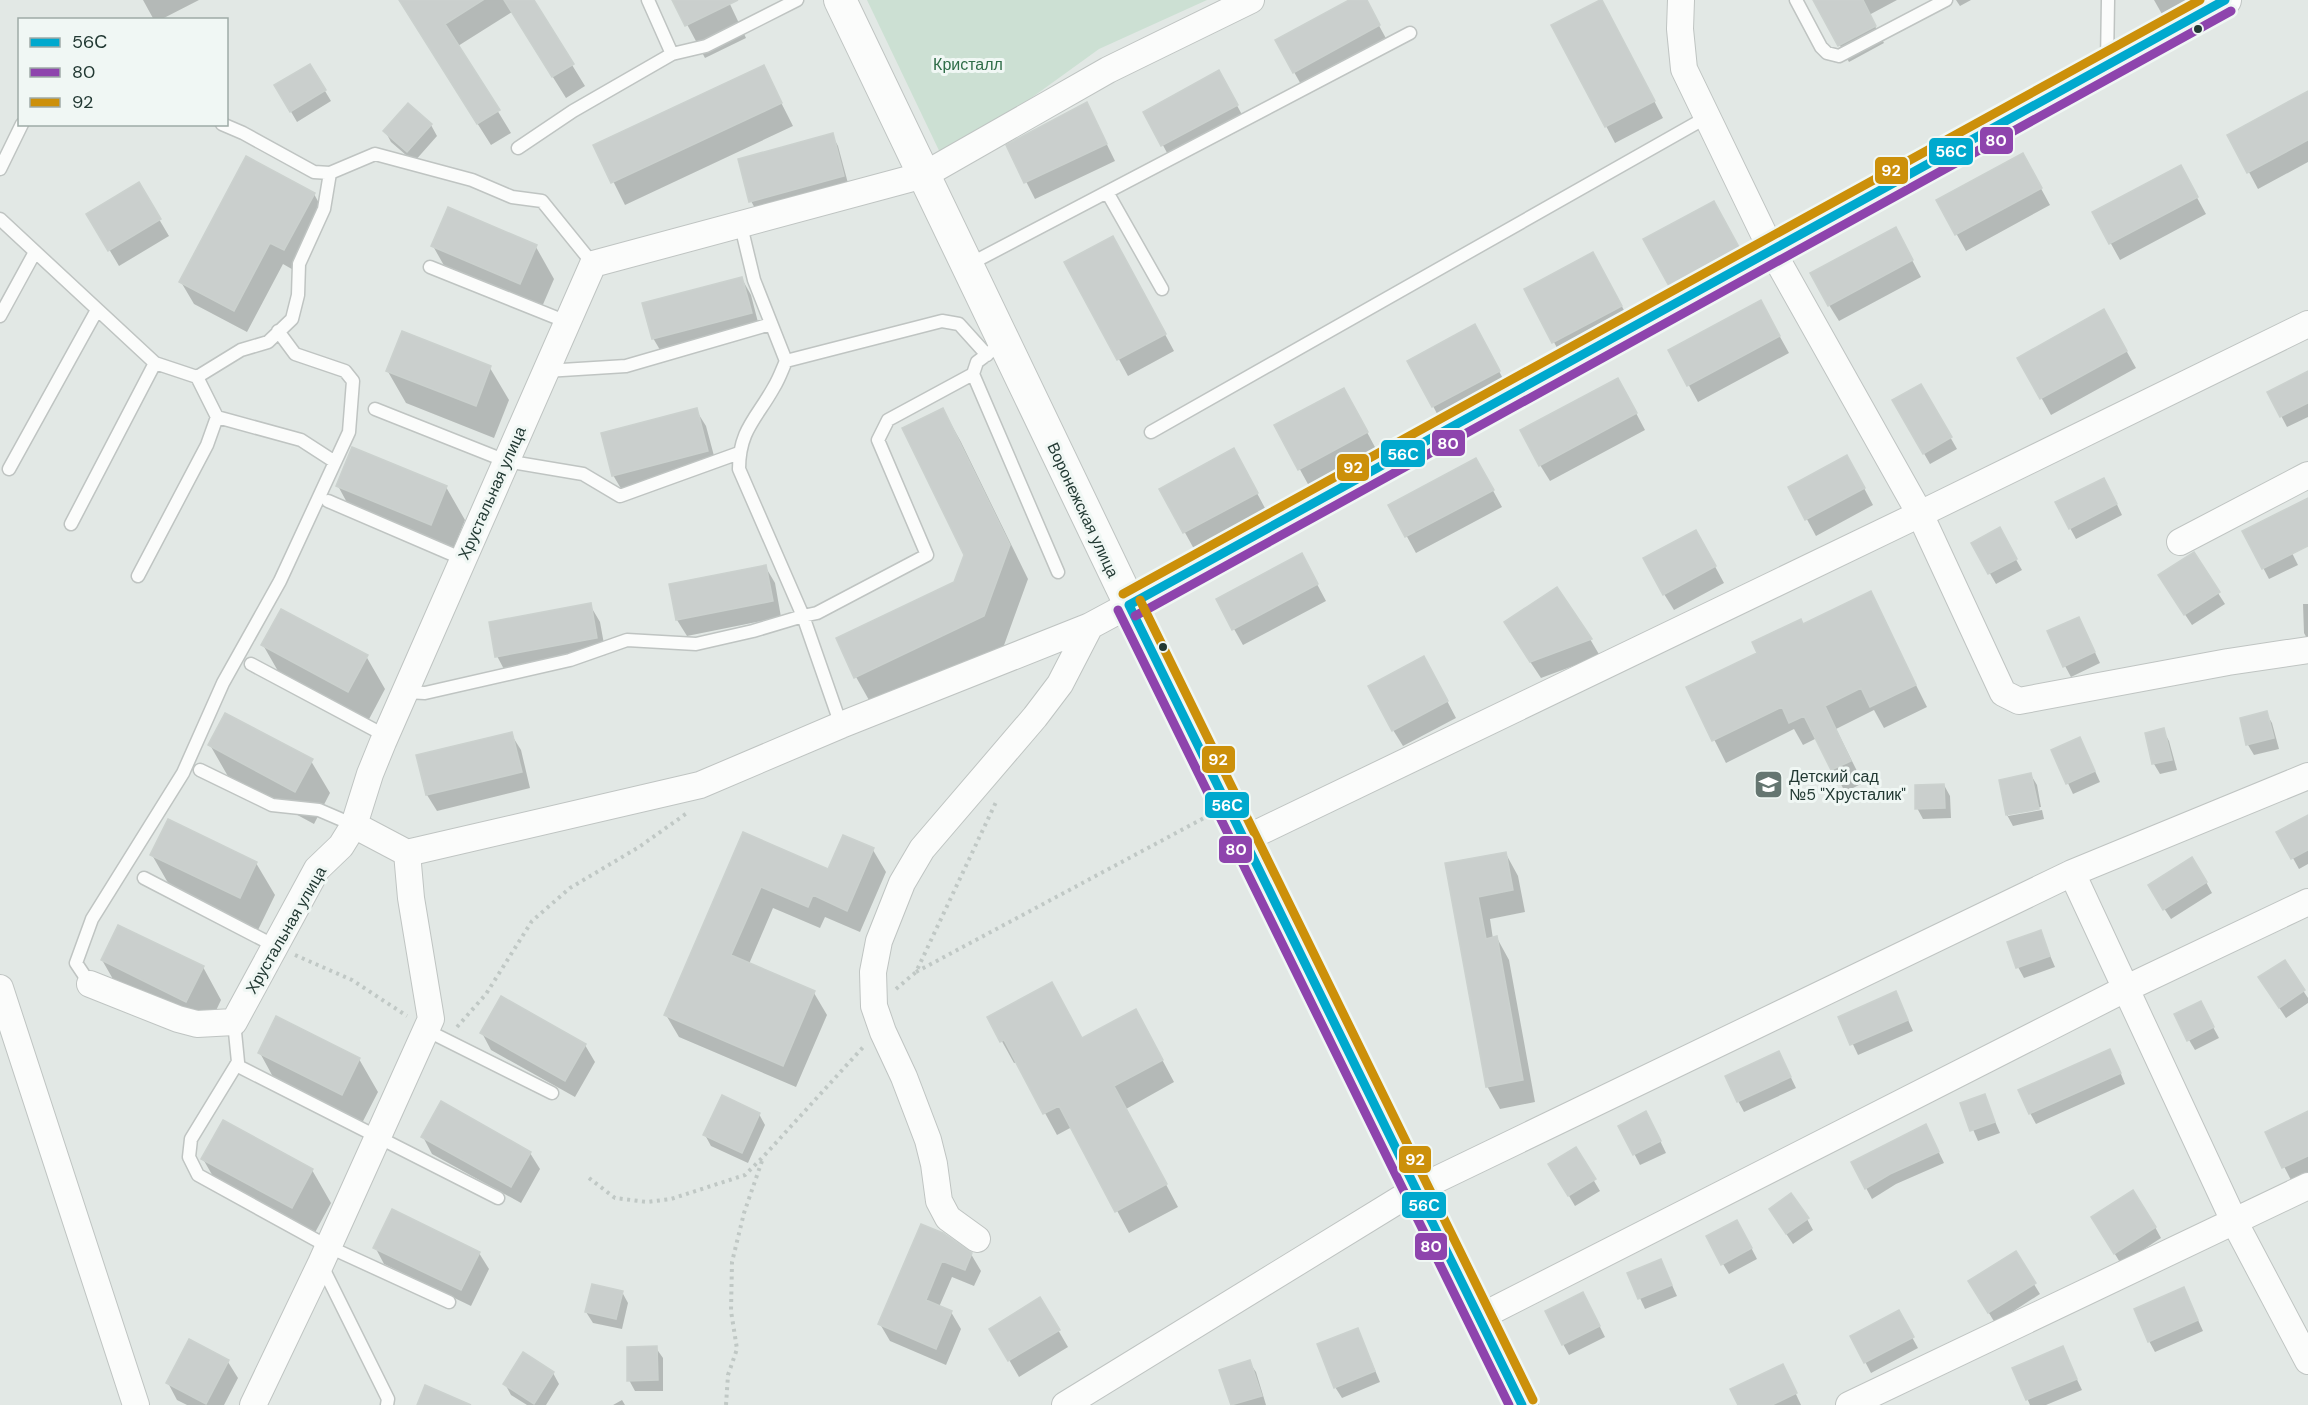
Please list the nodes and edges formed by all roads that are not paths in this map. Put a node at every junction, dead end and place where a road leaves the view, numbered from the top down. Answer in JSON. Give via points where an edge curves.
{"nodes":[{"id":1,"x":648,"y":0,"type":"edge"},
{"id":2,"x":797,"y":0,"type":"edge"},
{"id":3,"x":840,"y":0,"type":"edge"},
{"id":4,"x":1251,"y":0,"type":"edge"},
{"id":5,"x":1681,"y":0,"type":"edge"},
{"id":6,"x":1796,"y":0,"type":"edge"},
{"id":7,"x":1946,"y":0,"type":"edge"},
{"id":8,"x":2108,"y":0,"type":"edge"},
{"id":9,"x":2225,"y":0,"type":"edge"},
{"id":10,"x":1410,"y":33,"type":"dead end"},
{"id":11,"x":672,"y":54,"type":"junction"},
{"id":12,"x":2107,"y":64,"type":"junction"},
{"id":13,"x":1707,"y":117,"type":"junction"},
{"id":14,"x":21,"y":126,"type":"edge"},
{"id":15,"x":227,"y":126,"type":"edge"},
{"id":16,"x":518,"y":148,"type":"dead end"},
{"id":17,"x":0,"y":169,"type":"edge"},
{"id":18,"x":330,"y":173,"type":"junction"},
{"id":19,"x":924,"y":175,"type":"junction"},
{"id":20,"x":1107,"y":192,"type":"junction"},
{"id":21,"x":0,"y":219,"type":"edge"},
{"id":22,"x":741,"y":225,"type":"junction"},
{"id":23,"x":1771,"y":249,"type":"junction"},
{"id":24,"x":35,"y":252,"type":"junction"},
{"id":25,"x":593,"y":264,"type":"junction"},
{"id":26,"x":967,"y":266,"type":"junction"},
{"id":27,"x":430,"y":267,"type":"dead end"},
{"id":28,"x":1162,"y":289,"type":"dead end"},
{"id":29,"x":97,"y":310,"type":"junction"},
{"id":30,"x":0,"y":316,"type":"edge"},
{"id":31,"x":567,"y":322,"type":"junction"},
{"id":32,"x":771,"y":324,"type":"junction"},
{"id":33,"x":2308,"y":324,"type":"edge"},
{"id":34,"x":278,"y":332,"type":"junction"},
{"id":35,"x":995,"y":349,"type":"junction"},
{"id":36,"x":786,"y":361,"type":"junction"},
{"id":37,"x":155,"y":363,"type":"junction"},
{"id":38,"x":546,"y":371,"type":"junction"},
{"id":39,"x":973,"y":374,"type":"junction"},
{"id":40,"x":196,"y":377,"type":"junction"},
{"id":41,"x":375,"y":409,"type":"dead end"},
{"id":42,"x":217,"y":417,"type":"junction"},
{"id":43,"x":1151,"y":432,"type":"dead end"},
{"id":44,"x":739,"y":453,"type":"junction"},
{"id":45,"x":506,"y":461,"type":"junction"},
{"id":46,"x":335,"y":462,"type":"junction"},
{"id":47,"x":9,"y":469,"type":"dead end"},
{"id":48,"x":2308,"y":475,"type":"edge"},
{"id":49,"x":328,"y":501,"type":"dead end"},
{"id":50,"x":1920,"y":514,"type":"junction"},
{"id":51,"x":71,"y":524,"type":"dead end"},
{"id":52,"x":2180,"y":542,"type":"dead end"},
{"id":53,"x":463,"y":559,"type":"junction"},
{"id":54,"x":1058,"y":572,"type":"dead end"},
{"id":55,"x":138,"y":576,"type":"dead end"},
{"id":56,"x":1129,"y":605,"type":"junction"},
{"id":57,"x":803,"y":616,"type":"junction"},
{"id":58,"x":1090,"y":626,"type":"junction"},
{"id":59,"x":2308,"y":650,"type":"edge"},
{"id":60,"x":251,"y":664,"type":"dead end"},
{"id":61,"x":405,"y":692,"type":"junction"},
{"id":62,"x":842,"y":725,"type":"junction"},
{"id":63,"x":386,"y":736,"type":"junction"},
{"id":64,"x":201,"y":770,"type":"dead end"},
{"id":65,"x":2308,"y":776,"type":"edge"},
{"id":66,"x":354,"y":825,"type":"junction"},
{"id":67,"x":1243,"y":840,"type":"junction"},
{"id":68,"x":407,"y":854,"type":"junction"},
{"id":69,"x":2073,"y":873,"type":"junction"},
{"id":70,"x":144,"y":878,"type":"dead end"},
{"id":71,"x":2308,"y":902,"type":"edge"},
{"id":72,"x":275,"y":946,"type":"junction"},
{"id":73,"x":90,"y":984,"type":"joint"},
{"id":74,"x":0,"y":988,"type":"edge"},
{"id":75,"x":2127,"y":988,"type":"junction"},
{"id":76,"x":234,"y":1022,"type":"junction"},
{"id":77,"x":434,"y":1035,"type":"junction"},
{"id":78,"x":236,"y":1065,"type":"junction"},
{"id":79,"x":552,"y":1093,"type":"dead end"},
{"id":80,"x":377,"y":1137,"type":"junction"},
{"id":81,"x":2308,"y":1186,"type":"edge"},
{"id":82,"x":1415,"y":1190,"type":"junction"},
{"id":83,"x":498,"y":1198,"type":"dead end"},
{"id":84,"x":2234,"y":1221,"type":"junction"},
{"id":85,"x":977,"y":1239,"type":"dead end"},
{"id":86,"x":324,"y":1255,"type":"junction"},
{"id":87,"x":449,"y":1302,"type":"dead end"},
{"id":88,"x":1478,"y":1318,"type":"junction"},
{"id":89,"x":2308,"y":1361,"type":"edge"},
{"id":90,"x":136,"y":1405,"type":"edge"},
{"id":91,"x":253,"y":1405,"type":"edge"},
{"id":92,"x":387,"y":1405,"type":"edge"},
{"id":93,"x":1065,"y":1405,"type":"edge"},
{"id":94,"x":1522,"y":1405,"type":"edge"},
{"id":95,"x":1849,"y":1405,"type":"edge"}],
"edges":[{"from":1,"to":11,"type":"lane"},
{"from":2,"to":11,"type":"lane","via":[[706,46]]},
{"from":3,"to":19,"type":"street","name":"Воронежская улица"},
{"from":4,"to":19,"type":"street","via":[[1108,70]]},
{"from":5,"to":13,"type":"street","via":[[1684,69]]},
{"from":6,"to":7,"type":"lane","via":[[1821,47],[1839,56]]},
{"from":8,"to":12,"type":"lane"},
{"from":9,"to":12,"type":"street"},
{"from":10,"to":20,"type":"lane"},
{"from":11,"to":16,"type":"lane"},
{"from":12,"to":23,"type":"street"},
{"from":13,"to":23,"type":"street"},
{"from":13,"to":43,"type":"lane"},
{"from":14,"to":17,"type":"lane"},
{"from":15,"to":18,"type":"lane","via":[[314,172]]},
{"from":18,"to":25,"type":"lane","via":[[375,154],[472,180],[512,197],[542,201]]},
{"from":18,"to":34,"type":"lane","via":[[324,209],[299,264],[298,296],[292,319]]},
{"from":19,"to":22,"type":"street"},
{"from":19,"to":26,"type":"street","name":"Воронежская улица"},
{"from":20,"to":26,"type":"lane"},
{"from":20,"to":28,"type":"lane"},
{"from":21,"to":24,"type":"lane"},
{"from":22,"to":25,"type":"street"},
{"from":22,"to":32,"type":"lane","via":[[754,280]]},
{"from":23,"to":50,"type":"street"},
{"from":23,"to":56,"type":"street"},
{"from":24,"to":29,"type":"lane"},
{"from":24,"to":30,"type":"lane"},
{"from":25,"to":31,"type":"street","name":"Хрустальная улица"},
{"from":26,"to":35,"type":"street","name":"Воронежская улица"},
{"from":27,"to":31,"type":"lane"},
{"from":29,"to":37,"type":"lane"},
{"from":29,"to":47,"type":"lane"},
{"from":31,"to":38,"type":"street","name":"Хрустальная улица"},
{"from":32,"to":36,"type":"lane"},
{"from":32,"to":38,"type":"lane","via":[[626,366]]},
{"from":33,"to":50,"type":"street"},
{"from":34,"to":40,"type":"lane","via":[[268,342],[241,350]]},
{"from":34,"to":46,"type":"lane","via":[[294,354],[345,371],[353,381],[349,432]]},
{"from":35,"to":36,"type":"lane","via":[[958,324],[942,321]]},
{"from":35,"to":39,"type":"lane","via":[[977,362]]},
{"from":35,"to":56,"type":"street","name":"Воронежская улица"},
{"from":36,"to":44,"type":"lane","via":[[774,388],[749,424]]},
{"from":37,"to":40,"type":"lane"},
{"from":37,"to":51,"type":"lane"},
{"from":38,"to":45,"type":"street","name":"Хрустальная улица"},
{"from":39,"to":54,"type":"lane"},
{"from":39,"to":57,"type":"lane","via":[[888,420],[878,440],[927,555],[817,613]]},
{"from":40,"to":42,"type":"lane"},
{"from":41,"to":45,"type":"lane"},
{"from":42,"to":46,"type":"lane","via":[[301,440]]},
{"from":42,"to":55,"type":"lane","via":[[207,445]]},
{"from":44,"to":45,"type":"lane","via":[[620,496],[583,474]]},
{"from":44,"to":57,"type":"lane","via":[[739,470]]},
{"from":45,"to":53,"type":"street","name":"Хрустальная улица"},
{"from":46,"to":73,"type":"lane","via":[[280,581],[223,683],[183,773],[92,919],[76,963]]},
{"from":48,"to":52,"type":"street"},
{"from":49,"to":53,"type":"lane"},
{"from":50,"to":59,"type":"street","via":[[2003,693],[2019,701]]},
{"from":50,"to":67,"type":"street"},
{"from":53,"to":61,"type":"street","name":"Хрустальная улица"},
{"from":56,"to":58,"type":"street"},
{"from":56,"to":67,"type":"street","name":"Воронежская улица"},
{"from":57,"to":61,"type":"lane","via":[[696,644],[627,640],[570,660],[425,693]]},
{"from":57,"to":62,"type":"lane"},
{"from":58,"to":62,"type":"street"},
{"from":58,"to":85,"type":"street","via":[[1060,684],[922,849],[902,883],[879,941],[873,972],[878,1017],[928,1140],[939,1201],[948,1218]]},
{"from":60,"to":63,"type":"lane"},
{"from":61,"to":63,"type":"street","name":"Хрустальная улица"},
{"from":62,"to":68,"type":"street","via":[[700,785]]},
{"from":63,"to":66,"type":"street","name":"Хрустальная улица"},
{"from":64,"to":66,"type":"lane","via":[[272,805],[319,810]]},
{"from":65,"to":69,"type":"street"},
{"from":66,"to":68,"type":"street"},
{"from":66,"to":72,"type":"street","name":"Хрустальная улица","via":[[341,846],[317,869]]},
{"from":67,"to":82,"type":"street","name":"Воронежская улица"},
{"from":68,"to":77,"type":"street"},
{"from":69,"to":75,"type":"street"},
{"from":69,"to":82,"type":"street"},
{"from":70,"to":72,"type":"lane"},
{"from":71,"to":75,"type":"street"},
{"from":72,"to":76,"type":"street","name":"Хрустальная улица"},
{"from":73,"to":76,"type":"street","via":[[178,1019],[197,1024]]},
{"from":74,"to":90,"type":"street"},
{"from":75,"to":84,"type":"street"},
{"from":75,"to":88,"type":"street"},
{"from":76,"to":78,"type":"lane"},
{"from":77,"to":79,"type":"lane"},
{"from":77,"to":80,"type":"street"},
{"from":78,"to":80,"type":"lane"},
{"from":78,"to":86,"type":"lane","via":[[191,1139],[189,1156],[198,1175]]},
{"from":80,"to":83,"type":"lane"},
{"from":80,"to":86,"type":"street"},
{"from":81,"to":84,"type":"street"},
{"from":82,"to":88,"type":"street","name":"Воронежская улица"},
{"from":82,"to":93,"type":"street"},
{"from":84,"to":89,"type":"street"},
{"from":84,"to":95,"type":"street"},
{"from":86,"to":87,"type":"lane"},
{"from":86,"to":91,"type":"street"},
{"from":86,"to":92,"type":"lane","via":[[388,1399]]},
{"from":88,"to":94,"type":"street","name":"Воронежская улица"}]}
